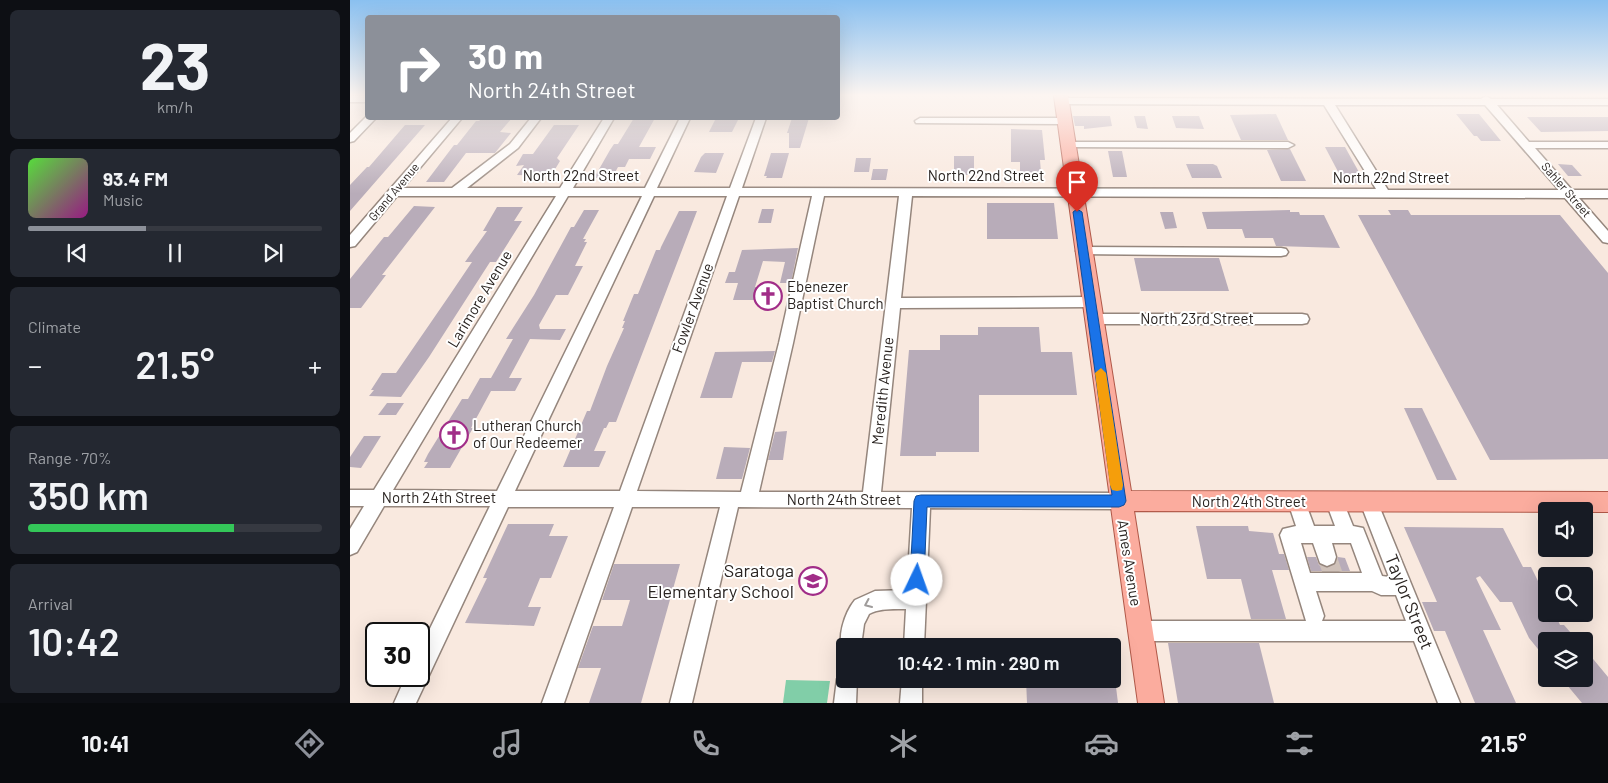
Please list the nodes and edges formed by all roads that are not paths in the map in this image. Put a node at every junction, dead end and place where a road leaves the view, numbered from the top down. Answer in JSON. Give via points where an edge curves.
{"nodes":[{"id":1,"x":360,"y":129,"type":"edge"},
{"id":2,"x":448,"y":129,"type":"edge"},
{"id":3,"x":528,"y":129,"type":"edge"},
{"id":4,"x":603,"y":129,"type":"edge"},
{"id":5,"x":681,"y":129,"type":"edge"},
{"id":6,"x":757,"y":129,"type":"edge"},
{"id":7,"x":1065,"y":129,"type":"edge"},
{"id":8,"x":1345,"y":129,"type":"edge"},
{"id":9,"x":1513,"y":129,"type":"edge"},
{"id":10,"x":350,"y":139,"type":"edge"},
{"id":11,"x":1068,"y":145,"type":"junction"},
{"id":12,"x":1288,"y":145,"type":"dead end"},
{"id":13,"x":1527,"y":145,"type":"junction"},
{"id":14,"x":1608,"y":145,"type":"edge"},
{"id":15,"x":393,"y":192,"type":"junction"},
{"id":16,"x":455,"y":192,"type":"junction"},
{"id":17,"x":565,"y":192,"type":"junction"},
{"id":18,"x":650,"y":192,"type":"junction"},
{"id":19,"x":734,"y":192,"type":"junction"},
{"id":20,"x":906,"y":192,"type":"junction"},
{"id":21,"x":819,"y":193,"type":"junction"},
{"id":22,"x":1075,"y":193,"type":"junction"},
{"id":23,"x":1385,"y":194,"type":"junction"},
{"id":24,"x":1570,"y":194,"type":"junction"},
{"id":25,"x":1608,"y":194,"type":"edge"},
{"id":26,"x":1608,"y":239,"type":"edge"},
{"id":27,"x":350,"y":243,"type":"edge"},
{"id":28,"x":1082,"y":251,"type":"junction"},
{"id":29,"x":1281,"y":252,"type":"dead end"},
{"id":30,"x":893,"y":303,"type":"junction"},
{"id":31,"x":1091,"y":310,"type":"junction"},
{"id":32,"x":1302,"y":319,"type":"dead end"},
{"id":33,"x":350,"y":498,"type":"edge"},
{"id":34,"x":379,"y":498,"type":"junction"},
{"id":35,"x":502,"y":499,"type":"junction"},
{"id":36,"x":626,"y":499,"type":"junction"},
{"id":37,"x":740,"y":500,"type":"junction"},
{"id":38,"x":871,"y":500,"type":"junction"},
{"id":39,"x":921,"y":501,"type":"junction"},
{"id":40,"x":1119,"y":501,"type":"junction"},
{"id":41,"x":1297,"y":502,"type":"junction"},
{"id":42,"x":1335,"y":502,"type":"junction"},
{"id":43,"x":1368,"y":502,"type":"junction"},
{"id":44,"x":1608,"y":502,"type":"edge"},
{"id":45,"x":1314,"y":534,"type":"junction"},
{"id":46,"x":1352,"y":534,"type":"junction"},
{"id":47,"x":1381,"y":534,"type":"junction"},
{"id":48,"x":350,"y":546,"type":"edge"},
{"id":49,"x":1332,"y":571,"type":"junction"},
{"id":50,"x":1304,"y":582,"type":"junction"},
{"id":51,"x":1375,"y":582,"type":"junction"},
{"id":52,"x":1401,"y":586,"type":"junction"},
{"id":53,"x":916,"y":600,"type":"junction"},
{"id":54,"x":1314,"y":616,"type":"dead end"},
{"id":55,"x":1140,"y":631,"type":"junction"},
{"id":56,"x":1420,"y":631,"type":"junction"},
{"id":57,"x":852,"y":638,"type":"edge"},
{"id":58,"x":914,"y":638,"type":"edge"},
{"id":59,"x":430,"y":650,"type":"edge"},
{"id":60,"x":412,"y":687,"type":"edge"},
{"id":61,"x":846,"y":688,"type":"edge"},
{"id":62,"x":912,"y":688,"type":"edge"},
{"id":63,"x":404,"y":703,"type":"edge"},
{"id":64,"x":554,"y":703,"type":"edge"},
{"id":65,"x":681,"y":703,"type":"edge"},
{"id":66,"x":844,"y":703,"type":"edge"},
{"id":67,"x":911,"y":703,"type":"edge"},
{"id":68,"x":1151,"y":703,"type":"edge"},
{"id":69,"x":1449,"y":703,"type":"edge"}],
"edges":[{"from":1,"to":10,"type":"street"},
{"from":2,"to":15,"type":"street","name":"Grand Avenue"},
{"from":3,"to":16,"type":"street","via":[[514,146]]},
{"from":4,"to":17,"type":"street","name":"Larimore Avenue"},
{"from":5,"to":18,"type":"street"},
{"from":6,"to":19,"type":"street","name":"Fowler Avenue"},
{"from":7,"to":11,"type":"main road","name":"Ames Avenue"},
{"from":8,"to":23,"type":"street"},
{"from":9,"to":13,"type":"street","name":"Sahler Street"},
{"from":11,"to":12,"type":"street"},
{"from":11,"to":22,"type":"main road","name":"Ames Avenue"},
{"from":13,"to":14,"type":"street"},
{"from":13,"to":24,"type":"street","name":"Sahler Street"},
{"from":15,"to":16,"type":"street","name":"North 22nd Street"},
{"from":15,"to":27,"type":"street","name":"Grand Avenue"},
{"from":16,"to":17,"type":"street","name":"North 22nd Street"},
{"from":17,"to":18,"type":"street","name":"North 22nd Street"},
{"from":17,"to":34,"type":"street","name":"Larimore Avenue"},
{"from":18,"to":19,"type":"street","name":"North 22nd Street"},
{"from":18,"to":35,"type":"street"},
{"from":19,"to":21,"type":"street","name":"North 22nd Street"},
{"from":19,"to":36,"type":"street","name":"Fowler Avenue"},
{"from":20,"to":21,"type":"street","name":"North 22nd Street"},
{"from":20,"to":22,"type":"street","name":"North 22nd Street"},
{"from":20,"to":30,"type":"street","name":"Meredith Avenue"},
{"from":21,"to":37,"type":"street","via":[[764,430]]},
{"from":22,"to":23,"type":"street","name":"North 22nd Street"},
{"from":22,"to":28,"type":"main road","name":"Ames Avenue"},
{"from":23,"to":24,"type":"street","name":"North 22nd Street"},
{"from":24,"to":25,"type":"street","name":"North 22nd Street"},
{"from":24,"to":26,"type":"street","name":"Sahler Street"},
{"from":28,"to":29,"type":"street"},
{"from":28,"to":31,"type":"main road","name":"Ames Avenue"},
{"from":30,"to":31,"type":"street","name":"North 23rd Street"},
{"from":30,"to":38,"type":"street","name":"Meredith Avenue"},
{"from":31,"to":32,"type":"street","name":"North 23rd Street"},
{"from":31,"to":40,"type":"main road","name":"Ames Avenue"},
{"from":33,"to":34,"type":"street","name":"North 24th Street"},
{"from":34,"to":35,"type":"street","name":"North 24th Street"},
{"from":34,"to":48,"type":"street","name":"Larimore Avenue"},
{"from":35,"to":36,"type":"street","name":"North 24th Street"},
{"from":35,"to":59,"type":"street"},
{"from":36,"to":37,"type":"street","name":"North 24th Street"},
{"from":36,"to":64,"type":"street","name":"Fowler Avenue"},
{"from":37,"to":38,"type":"street","name":"North 24th Street"},
{"from":37,"to":65,"type":"street"},
{"from":38,"to":39,"type":"street","name":"North 24th Street"},
{"from":39,"to":40,"type":"street","name":"North 24th Street"},
{"from":39,"to":53,"type":"street"},
{"from":40,"to":41,"type":"main road","name":"North 24th Street"},
{"from":40,"to":55,"type":"main road","name":"Ames Avenue"},
{"from":41,"to":42,"type":"main road","name":"North 24th Street"},
{"from":41,"to":45,"type":"street"},
{"from":42,"to":43,"type":"main road","name":"North 24th Street"},
{"from":42,"to":46,"type":"street"},
{"from":43,"to":44,"type":"main road","name":"North 24th Street"},
{"from":43,"to":47,"type":"street","name":"Taylor Street"},
{"from":45,"to":46,"type":"street"},
{"from":45,"to":49,"type":"street"},
{"from":45,"to":50,"type":"street","via":[[1289,535]]},
{"from":46,"to":47,"type":"street"},
{"from":46,"to":51,"type":"street"},
{"from":47,"to":52,"type":"street","name":"Taylor Street"},
{"from":49,"to":50,"type":"street"},
{"from":49,"to":51,"type":"street"},
{"from":50,"to":54,"type":"street"},
{"from":51,"to":52,"type":"street","via":[[1380,586]]},
{"from":52,"to":56,"type":"street","name":"Taylor Street"},
{"from":53,"to":57,"type":"street","one_way":true,"via":[[880,600],[865,604],[858,610]]},
{"from":53,"to":58,"type":"street"},
{"from":55,"to":56,"type":"street"},
{"from":55,"to":68,"type":"main road","name":"Ames Avenue"},
{"from":56,"to":69,"type":"street","name":"Taylor Street"},
{"from":60,"to":63,"type":"street"},
{"from":61,"to":66,"type":"street"},
{"from":62,"to":67,"type":"street"}]}
